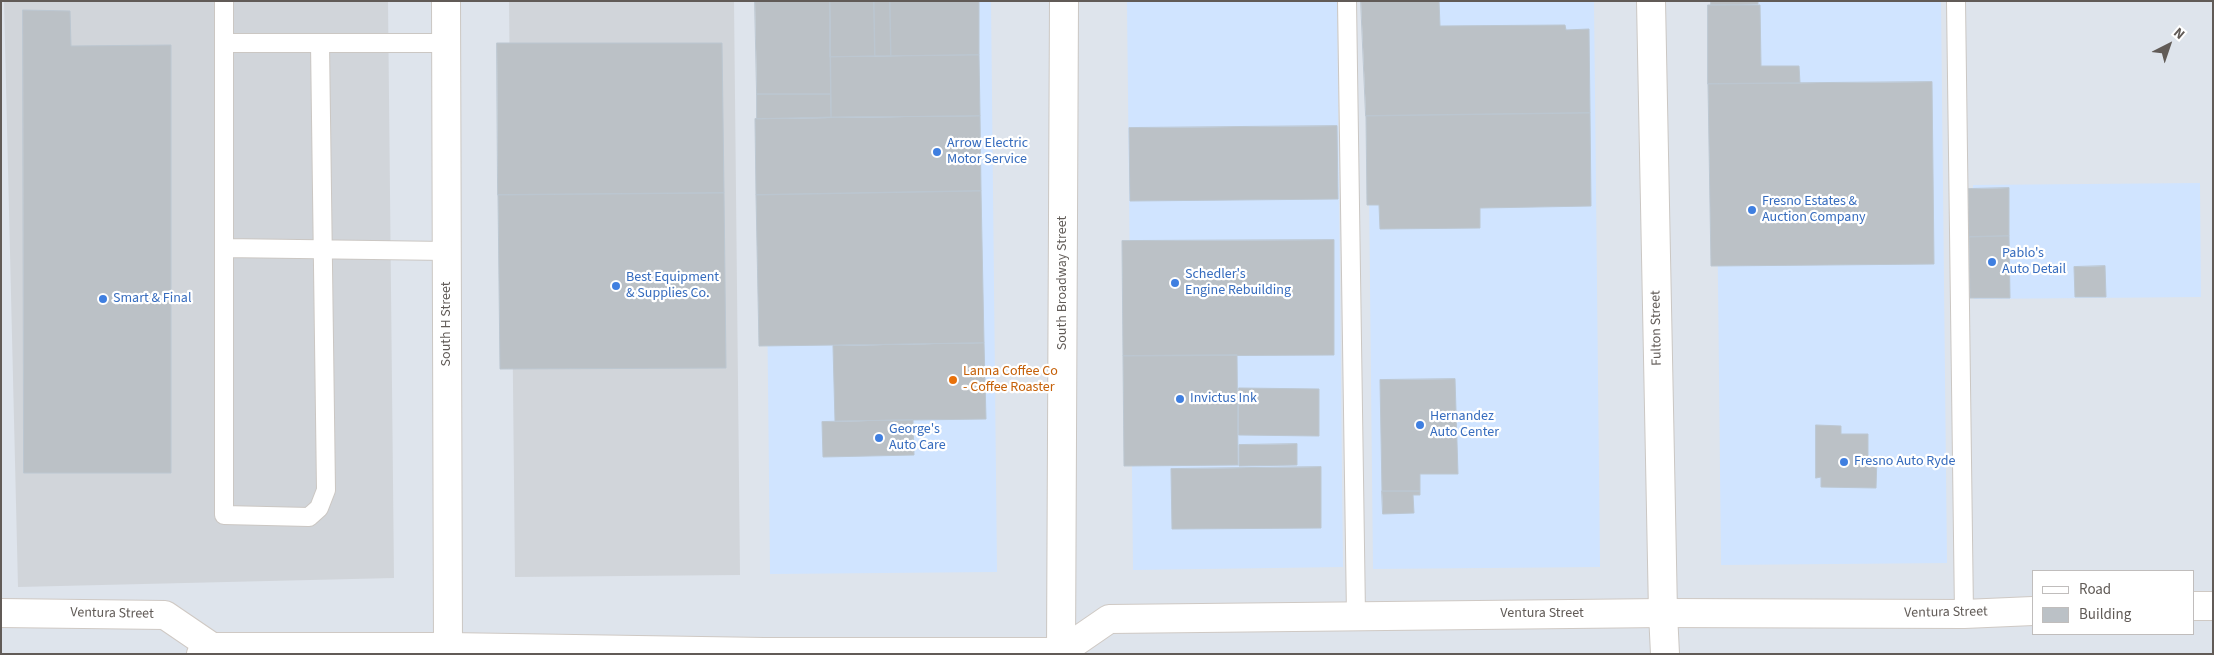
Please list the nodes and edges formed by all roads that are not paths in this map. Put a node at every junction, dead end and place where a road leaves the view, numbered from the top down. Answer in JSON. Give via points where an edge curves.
{"nodes":[{"id":1,"x":224,"y":1,"type":"edge"},
{"id":2,"x":446,"y":1,"type":"edge"},
{"id":3,"x":1064,"y":1,"type":"edge"},
{"id":4,"x":1347,"y":1,"type":"edge"},
{"id":5,"x":1651,"y":1,"type":"edge"},
{"id":6,"x":1956,"y":1,"type":"edge"},
{"id":7,"x":224,"y":43,"type":"junction"},
{"id":8,"x":320,"y":43,"type":"junction"},
{"id":9,"x":446,"y":43,"type":"junction"},
{"id":10,"x":224,"y":248,"type":"junction"},
{"id":11,"x":323,"y":250,"type":"junction"},
{"id":12,"x":447,"y":251,"type":"junction"},
{"id":13,"x":2194,"y":606,"type":"edge"},
{"id":14,"x":2213,"y":606,"type":"edge"},
{"id":15,"x":2032,"y":611,"type":"edge"},
{"id":16,"x":1,"y":613,"type":"edge"},
{"id":17,"x":1663,"y":613,"type":"junction"},
{"id":18,"x":1964,"y":614,"type":"junction"},
{"id":19,"x":1356,"y":615,"type":"junction"},
{"id":20,"x":448,"y":647,"type":"junction"},
{"id":21,"x":207,"y":651,"type":"edge"},
{"id":22,"x":1062,"y":653,"type":"edge"},
{"id":23,"x":1665,"y":654,"type":"edge"}],
"edges":[{"from":1,"to":7,"type":"lane"},
{"from":2,"to":9,"type":"main road","name":"South H Street"},
{"from":3,"to":22,"type":"main road","name":"South Broadway Street"},
{"from":4,"to":19,"type":"lane"},
{"from":5,"to":17,"type":"main road","name":"Fulton Street"},
{"from":6,"to":18,"type":"lane"},
{"from":7,"to":8,"type":"lane"},
{"from":7,"to":10,"type":"lane"},
{"from":8,"to":9,"type":"lane"},
{"from":8,"to":11,"type":"lane"},
{"from":9,"to":12,"type":"main road","name":"South H Street"},
{"from":10,"to":11,"type":"lane"},
{"from":10,"to":11,"type":"lane","via":[[224,515],[309,517],[319,508],[326,490]]},
{"from":11,"to":12,"type":"lane"},
{"from":12,"to":20,"type":"main road","name":"South H Street"},
{"from":13,"to":14,"type":"main road"},
{"from":15,"to":18,"type":"main road","name":"Ventura Street"},
{"from":16,"to":21,"type":"main road","name":"Ventura Street","via":[[165,615]]},
{"from":17,"to":18,"type":"main road","name":"Ventura Street"},
{"from":17,"to":19,"type":"main road","name":"Ventura Street"},
{"from":17,"to":23,"type":"main road","name":"Fulton Street"},
{"from":19,"to":22,"type":"main road","name":"Ventura Street","via":[[1109,619]]},
{"from":20,"to":21,"type":"main road","name":"Ventura Street"},
{"from":20,"to":22,"type":"main road","name":"Ventura Street"}]}
